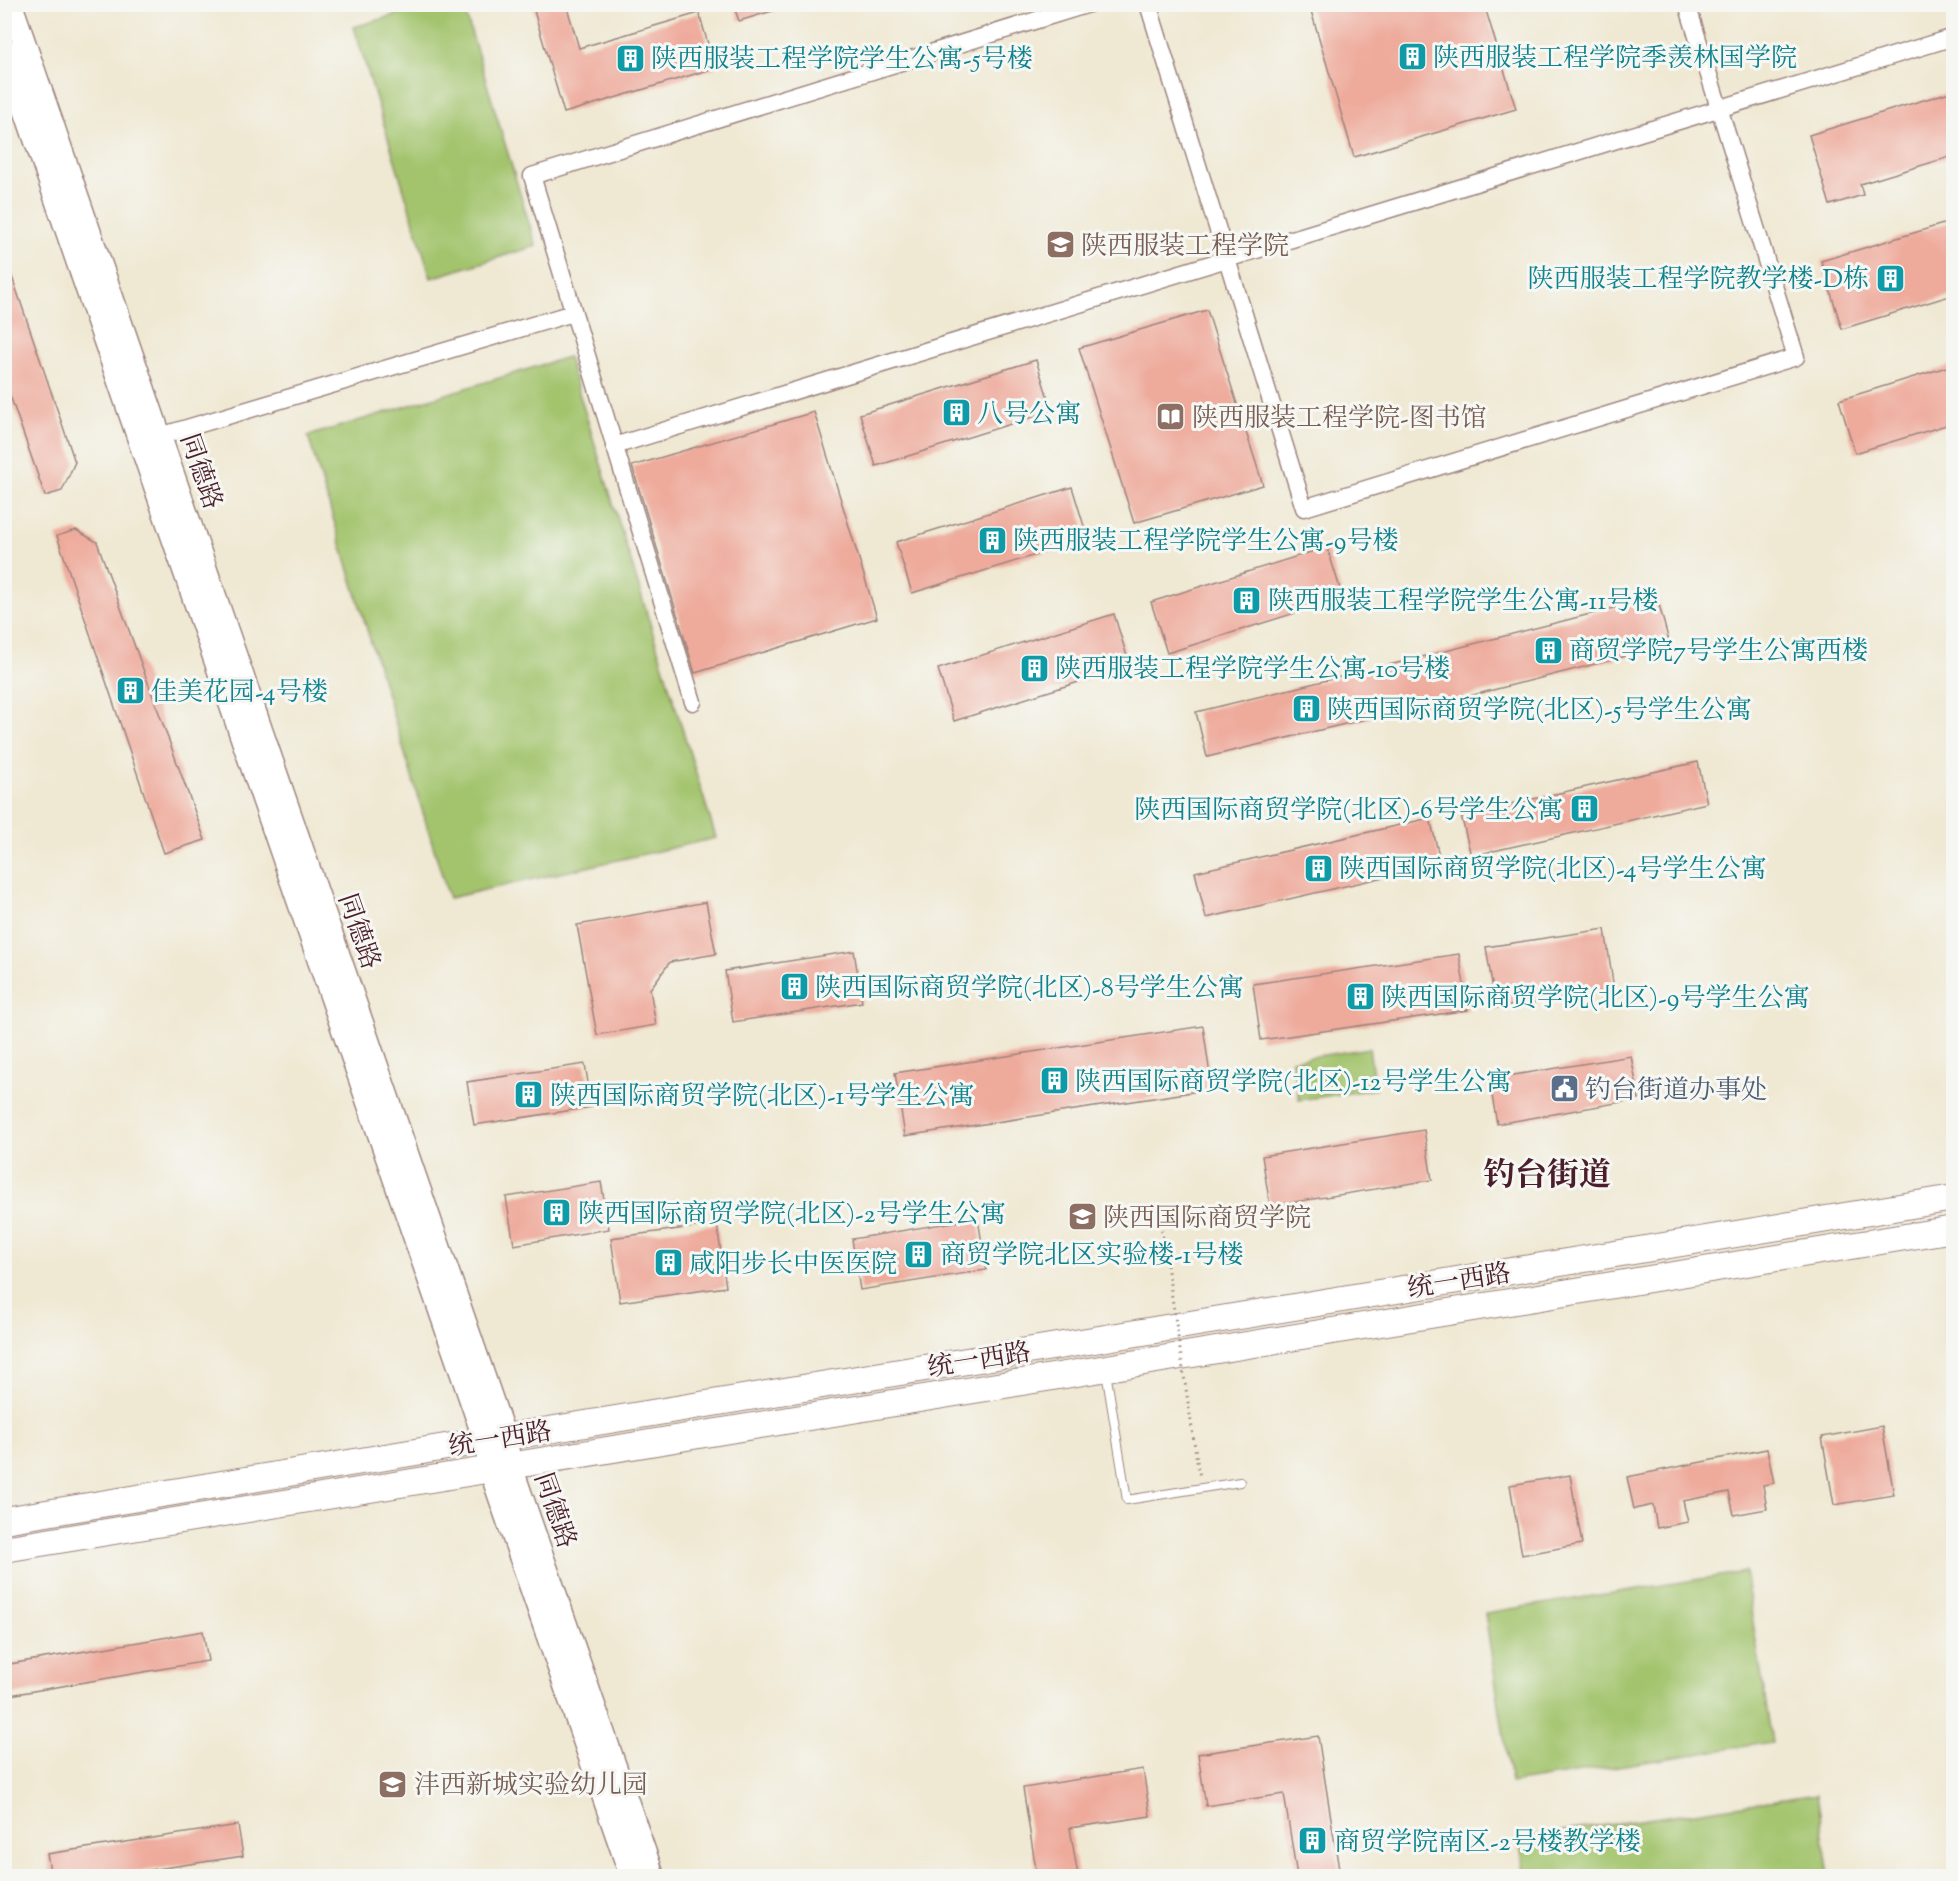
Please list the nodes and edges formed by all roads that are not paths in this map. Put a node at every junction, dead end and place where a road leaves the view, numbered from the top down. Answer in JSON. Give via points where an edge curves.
{"nodes":[{"id":1,"x":11,"y":4,"type":"edge"},
{"id":2,"x":1089,"y":4,"type":"edge"},
{"id":3,"x":1149,"y":4,"type":"edge"},
{"id":4,"x":1687,"y":4,"type":"edge"},
{"id":5,"x":1953,"y":37,"type":"edge"},
{"id":6,"x":4,"y":50,"type":"edge"},
{"id":7,"x":1719,"y":109,"type":"junction"},
{"id":8,"x":1227,"y":259,"type":"junction"},
{"id":9,"x":573,"y":313,"type":"junction"},
{"id":10,"x":160,"y":436,"type":"junction"},
{"id":11,"x":614,"y":446,"type":"junction"},
{"id":12,"x":693,"y":702,"type":"dead end"},
{"id":13,"x":1953,"y":1198,"type":"edge"},
{"id":14,"x":1953,"y":1229,"type":"edge"},
{"id":15,"x":1105,"y":1368,"type":"junction"},
{"id":16,"x":495,"y":1439,"type":"junction"},
{"id":17,"x":501,"y":1467,"type":"junction"},
{"id":18,"x":1240,"y":1482,"type":"dead end"},
{"id":19,"x":4,"y":1520,"type":"edge"},
{"id":20,"x":4,"y":1549,"type":"edge"},
{"id":21,"x":631,"y":1876,"type":"edge"},
{"id":22,"x":653,"y":1876,"type":"edge"}],
"edges":[{"from":1,"to":10,"type":"street","name":"同德路"},
{"from":2,"to":9,"type":"street","via":[[532,176]]},
{"from":3,"to":8,"type":"street"},
{"from":4,"to":7,"type":"street"},
{"from":5,"to":7,"type":"street"},
{"from":6,"to":16,"type":"street","name":"同德路"},
{"from":7,"to":8,"type":"street"},
{"from":7,"to":8,"type":"street","via":[[1796,357],[1304,508]]},
{"from":8,"to":11,"type":"street"},
{"from":9,"to":10,"type":"street"},
{"from":9,"to":11,"type":"street"},
{"from":10,"to":16,"type":"street","name":"同德路"},
{"from":11,"to":12,"type":"street"},
{"from":13,"to":16,"type":"main road","name":"统一西路"},
{"from":14,"to":15,"type":"main road","name":"统一西路"},
{"from":15,"to":17,"type":"main road","name":"统一西路"},
{"from":15,"to":18,"type":"lane","via":[[1126,1500]]},
{"from":16,"to":17,"type":"street","name":"同德路"},
{"from":16,"to":19,"type":"main road","name":"统一西路"},
{"from":17,"to":20,"type":"main road","name":"统一西路"},
{"from":17,"to":21,"type":"street","name":"同德路"},
{"from":17,"to":22,"type":"street","name":"同德路"}]}
